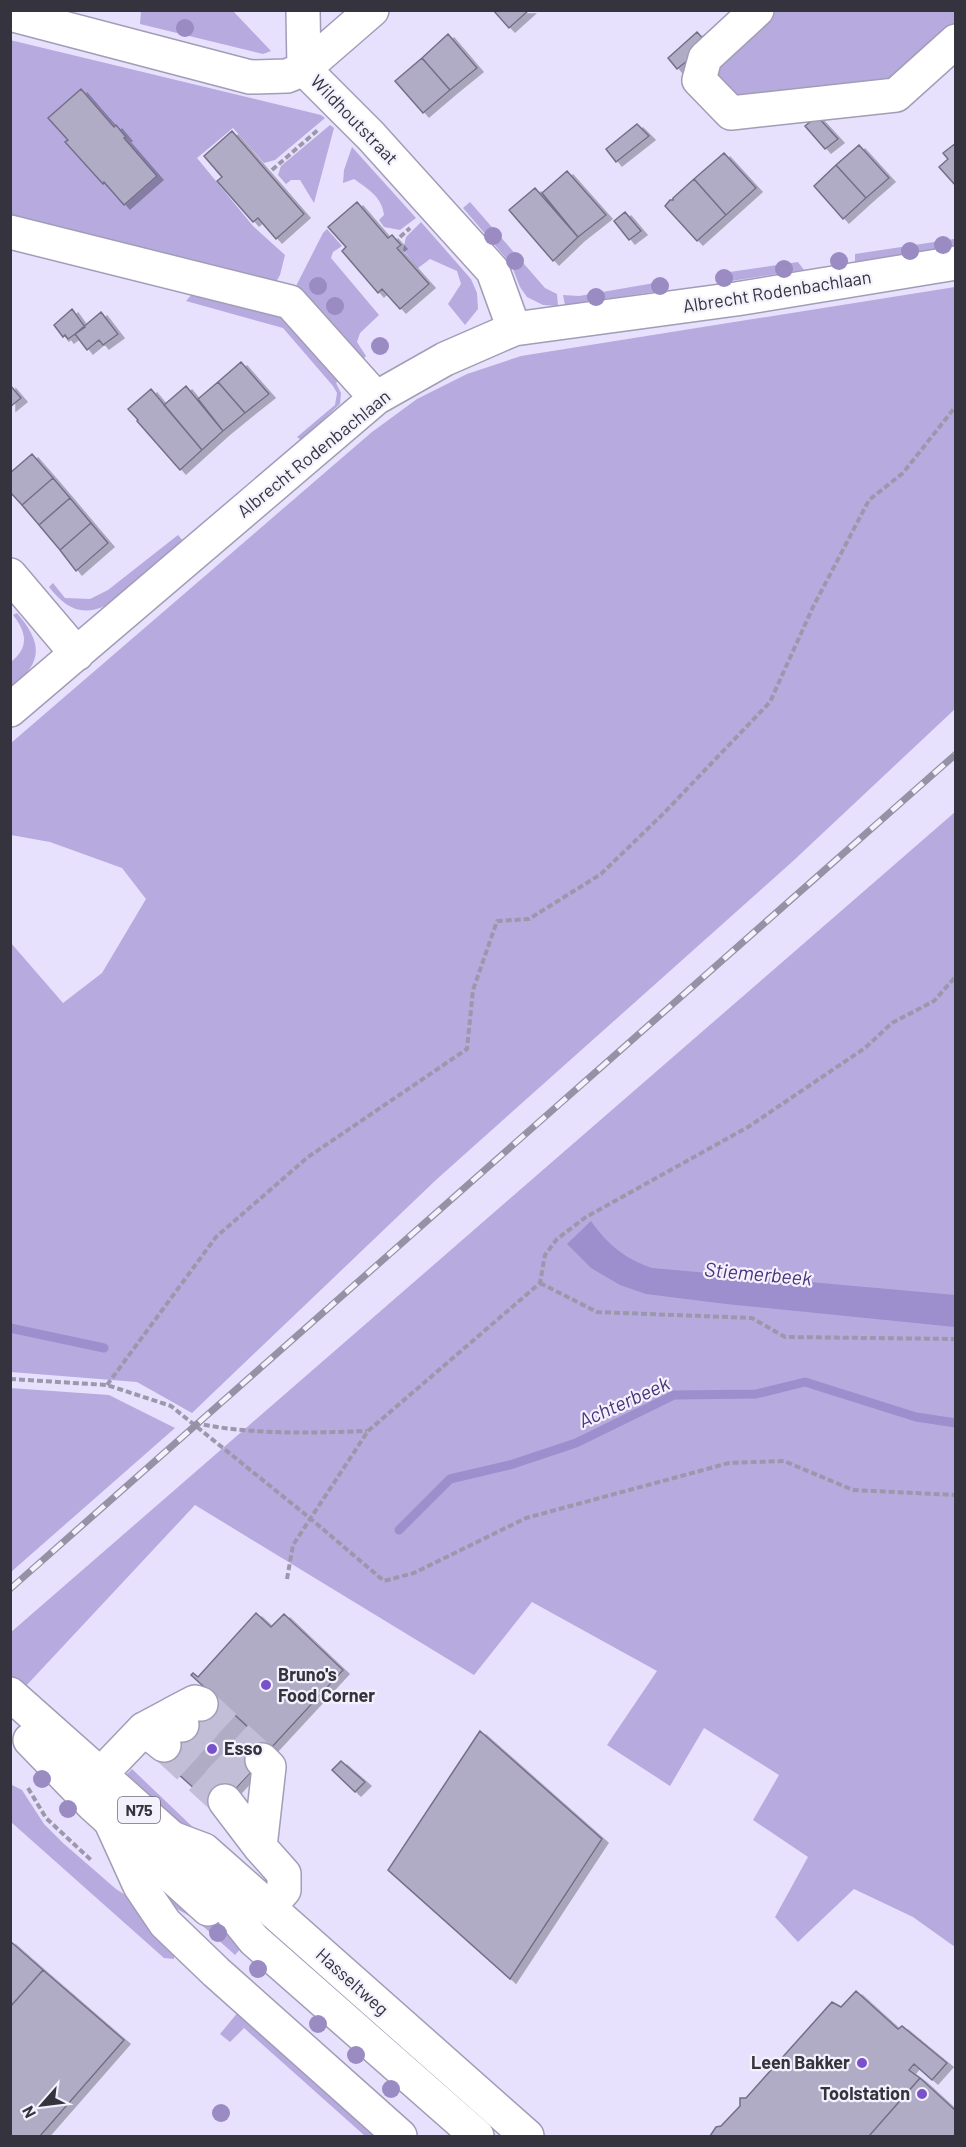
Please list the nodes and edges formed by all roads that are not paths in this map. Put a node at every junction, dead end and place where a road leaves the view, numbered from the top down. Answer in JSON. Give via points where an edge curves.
{"nodes":[{"id":1,"x":303,"y":10,"type":"edge"},
{"id":2,"x":372,"y":10,"type":"edge"},
{"id":3,"x":757,"y":10,"type":"edge"},
{"id":4,"x":10,"y":14,"type":"edge"},
{"id":5,"x":953,"y":48,"type":"edge"},
{"id":6,"x":304,"y":69,"type":"junction"},
{"id":7,"x":10,"y":232,"type":"edge"},
{"id":8,"x":956,"y":263,"type":"edge"},
{"id":9,"x":514,"y":329,"type":"junction"},
{"id":10,"x":376,"y":398,"type":"junction"},
{"id":11,"x":10,"y":575,"type":"edge"},
{"id":12,"x":77,"y":654,"type":"junction"},
{"id":13,"x":10,"y":710,"type":"edge"},
{"id":14,"x":10,"y":1694,"type":"edge"},
{"id":15,"x":10,"y":1722,"type":"edge"},
{"id":16,"x":172,"y":1723,"type":"dead end"},
{"id":17,"x":100,"y":1775,"type":"junction"},
{"id":18,"x":110,"y":1820,"type":"junction"},
{"id":19,"x":172,"y":1838,"type":"junction"},
{"id":20,"x":260,"y":1847,"type":"junction"},
{"id":21,"x":269,"y":1907,"type":"junction"},
{"id":22,"x":254,"y":1940,"type":"junction"},
{"id":23,"x":400,"y":2136,"type":"edge"},
{"id":24,"x":477,"y":2136,"type":"edge"},
{"id":25,"x":527,"y":2136,"type":"edge"}],
"edges":[{"from":1,"to":6,"type":"street"},
{"from":2,"to":6,"type":"street"},
{"from":3,"to":5,"type":"street","via":[[705,58],[699,80],[731,113],[896,95]]},
{"from":4,"to":6,"type":"street","name":"Wildhoutstraat","via":[[250,77],[287,76]]},
{"from":6,"to":9,"type":"street","name":"Wildhoutstraat","via":[[371,136],[493,271]]},
{"from":7,"to":10,"type":"street","via":[[290,302]]},
{"from":8,"to":9,"type":"street","name":"Albrecht Rodenbachlaan","via":[[736,299]]},
{"from":9,"to":10,"type":"street","name":"Albrecht Rodenbachlaan","via":[[445,359]]},
{"from":10,"to":12,"type":"street","name":"Albrecht Rodenbachlaan"},
{"from":11,"to":12,"type":"street"},
{"from":12,"to":13,"type":"street","name":"Albrecht Rodenbachlaan"},
{"from":14,"to":17,"type":"street","name":"Hasseltweg","number":"N75"},
{"from":15,"to":18,"type":"street","name":"Hasseltweg","number":"N75"},
{"from":16,"to":17,"type":"street"},
{"from":17,"to":19,"type":"street","name":"Hasseltweg","number":"N75"},
{"from":18,"to":22,"type":"street","name":"Hasseltweg","number":"N75","via":[[216,1916]]},
{"from":18,"to":23,"type":"street","name":"Hasseltweg","via":[[140,1886],[165,1923]]},
{"from":19,"to":21,"type":"street","name":"Hasseltweg","via":[[204,1850]]},
{"from":19,"to":22,"type":"street","name":"Hasseltweg","number":"N75"},
{"from":20,"to":20,"type":"street","via":[[243,1781],[269,1767]]},
{"from":20,"to":21,"type":"street","via":[[284,1874],[284,1890]]},
{"from":21,"to":25,"type":"street","name":"Hasseltweg"},
{"from":22,"to":24,"type":"street","name":"Hasseltweg","number":"N75"}]}
